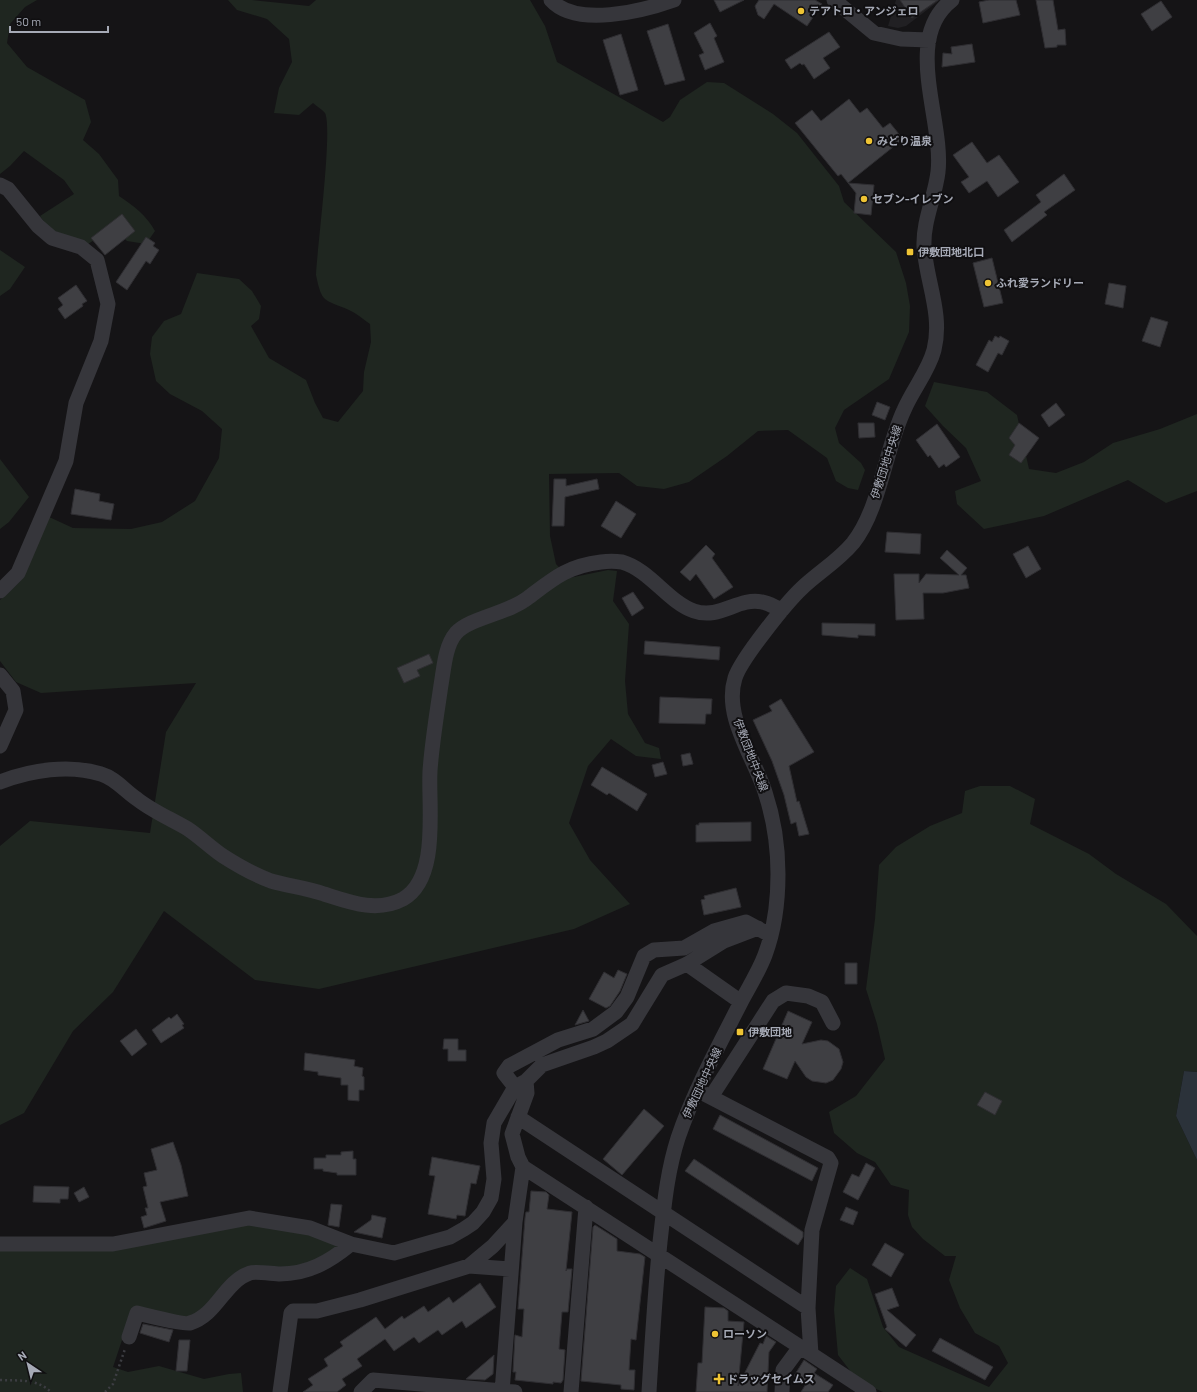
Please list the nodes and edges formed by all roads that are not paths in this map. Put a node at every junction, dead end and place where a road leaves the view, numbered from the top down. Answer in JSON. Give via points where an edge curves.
{"nodes":[{"id":1,"x":551,"y":0,"type":"edge"},
{"id":2,"x":674,"y":0,"type":"edge"},
{"id":3,"x":834,"y":0,"type":"edge"},
{"id":4,"x":952,"y":0,"type":"edge"},
{"id":5,"x":930,"y":40,"type":"junction"},
{"id":6,"x":0,"y":185,"type":"edge"},
{"id":7,"x":0,"y":591,"type":"edge"},
{"id":8,"x":782,"y":610,"type":"junction"},
{"id":9,"x":0,"y":675,"type":"edge"},
{"id":10,"x":0,"y":746,"type":"edge"},
{"id":11,"x":0,"y":782,"type":"edge"},
{"id":12,"x":764,"y":932,"type":"junction"},
{"id":13,"x":687,"y":964,"type":"junction"},
{"id":14,"x":741,"y":1002,"type":"junction"},
{"id":15,"x":833,"y":1023,"type":"dead end"},
{"id":16,"x":520,"y":1084,"type":"junction"},
{"id":17,"x":697,"y":1090,"type":"junction"},
{"id":18,"x":711,"y":1097,"type":"junction"},
{"id":19,"x":518,"y":1117,"type":"junction"},
{"id":20,"x":523,"y":1167,"type":"junction"},
{"id":21,"x":586,"y":1208,"type":"junction"},
{"id":22,"x":663,"y":1213,"type":"junction"},
{"id":23,"x":514,"y":1222,"type":"junction"},
{"id":24,"x":0,"y":1244,"type":"edge"},
{"id":25,"x":351,"y":1244,"type":"junction"},
{"id":26,"x":659,"y":1256,"type":"junction"},
{"id":27,"x":469,"y":1266,"type":"junction"},
{"id":28,"x":510,"y":1269,"type":"junction"},
{"id":29,"x":808,"y":1308,"type":"junction"},
{"id":30,"x":129,"y":1337,"type":"road end"},
{"id":31,"x":806,"y":1351,"type":"junction"},
{"id":32,"x":439,"y":1389,"type":"edge"},
{"id":33,"x":280,"y":1392,"type":"edge"},
{"id":34,"x":361,"y":1392,"type":"edge"},
{"id":35,"x":506,"y":1392,"type":"edge"},
{"id":36,"x":571,"y":1392,"type":"edge"},
{"id":37,"x":649,"y":1392,"type":"edge"},
{"id":38,"x":782,"y":1392,"type":"edge"},
{"id":39,"x":869,"y":1392,"type":"edge"}],
"edges":[{"from":1,"to":2,"type":"street","via":[[557,7],[594,15],[625,14]]},
{"from":3,"to":5,"type":"street","via":[[874,33],[901,39]]},
{"from":4,"to":5,"type":"street","name":"伊敷団地中央線","via":[[935,19]]},
{"from":5,"to":8,"type":"street","name":"伊敷団地中央線","via":[[927,68],[937,138],[938,166],[924,240],[925,258],[937,315],[934,351],[927,369],[904,409],[874,498],[856,539],[842,555],[804,586]]},
{"from":6,"to":7,"type":"street","via":[[8,189],[38,226],[52,238],[81,247],[97,260],[108,304],[101,341],[76,403],[66,462],[18,573]]},
{"from":8,"to":11,"type":"street","via":[[761,602],[749,602],[720,613],[705,614],[692,611],[632,566],[619,561],[585,564],[566,571],[552,578],[515,607],[472,622],[457,632],[450,643],[436,716],[430,775],[428,855],[424,873],[417,886],[404,898],[388,904],[366,906],[270,880],[222,855],[190,831],[138,800],[106,775],[68,769],[32,772]]},
{"from":8,"to":12,"type":"street","name":"伊敷団地中央線","via":[[736,676],[733,692],[738,723],[765,790],[776,837],[778,878]]},
{"from":9,"to":10,"type":"street","via":[[13,691],[16,710]]},
{"from":12,"to":13,"type":"street","via":[[724,941]]},
{"from":12,"to":14,"type":"street","name":"伊敷団地中央線","via":[[764,956]]},
{"from":12,"to":16,"type":"street","via":[[746,922],[714,931],[684,948],[654,950],[644,956],[626,998],[616,1012],[592,1029],[558,1040],[509,1066],[504,1072]]},
{"from":13,"to":14,"type":"street"},
{"from":13,"to":16,"type":"street","via":[[662,976],[632,1024],[600,1044],[542,1065]]},
{"from":14,"to":17,"type":"street","name":"伊敷団地中央線"},
{"from":15,"to":18,"type":"street","via":[[822,1002],[808,996],[786,992],[773,1001]]},
{"from":16,"to":19,"type":"street","via":[[527,1092]]},
{"from":16,"to":25,"type":"street","via":[[494,1123],[491,1143],[494,1179],[490,1198],[473,1223],[450,1237],[394,1253]]},
{"from":17,"to":18,"type":"street"},
{"from":17,"to":22,"type":"street","name":"伊敷団地中央線","via":[[676,1144],[665,1189]]},
{"from":18,"to":29,"type":"street","via":[[828,1158],[831,1163],[812,1230]]},
{"from":19,"to":20,"type":"street","via":[[512,1134]]},
{"from":19,"to":22,"type":"street"},
{"from":20,"to":21,"type":"street"},
{"from":20,"to":23,"type":"street"},
{"from":21,"to":26,"type":"street"},
{"from":21,"to":36,"type":"street"},
{"from":22,"to":26,"type":"street","name":"伊敷団地中央線"},
{"from":22,"to":29,"type":"street"},
{"from":23,"to":27,"type":"street","via":[[493,1246]]},
{"from":23,"to":28,"type":"street"},
{"from":24,"to":25,"type":"street","via":[[113,1244],[249,1218],[310,1228]]},
{"from":25,"to":30,"type":"street","via":[[316,1268],[294,1274],[250,1273],[232,1285],[217,1305],[189,1324],[137,1313]]},
{"from":26,"to":31,"type":"street"},
{"from":26,"to":37,"type":"street","name":"伊敷団地中央線"},
{"from":27,"to":28,"type":"street"},
{"from":27,"to":33,"type":"street","via":[[317,1311],[293,1311]]},
{"from":28,"to":35,"type":"street"},
{"from":29,"to":31,"type":"street"},
{"from":31,"to":38,"type":"street","via":[[783,1370]]},
{"from":31,"to":39,"type":"street"},
{"from":32,"to":34,"type":"street","via":[[373,1380]]},
{"from":32,"to":35,"type":"street"}]}
